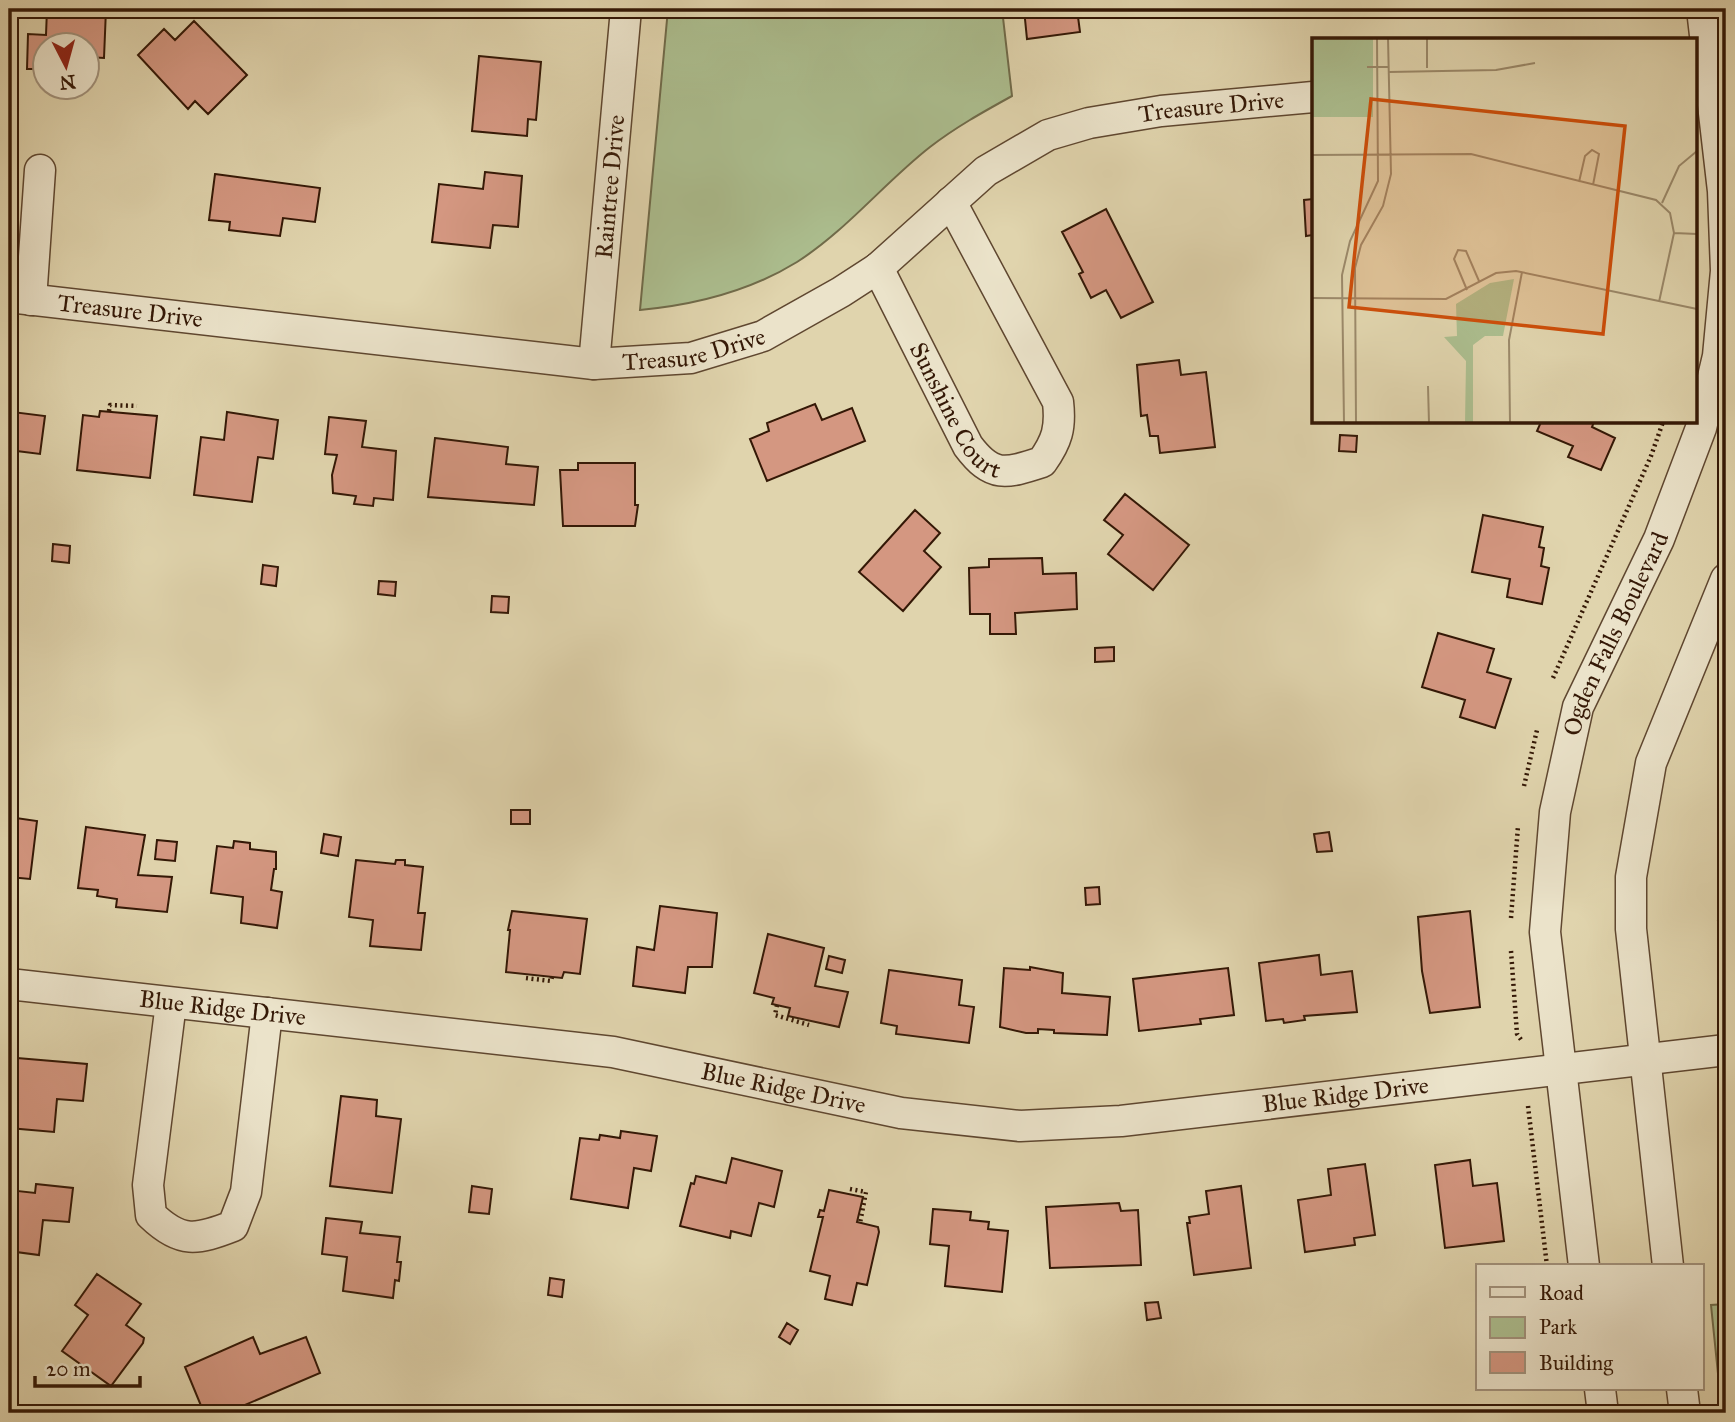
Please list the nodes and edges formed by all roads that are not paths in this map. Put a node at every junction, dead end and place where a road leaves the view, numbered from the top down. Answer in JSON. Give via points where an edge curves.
{"nodes":[{"id":1,"x":626,"y":9,"type":"edge"},
{"id":2,"x":1702,"y":9,"type":"edge"},
{"id":3,"x":1710,"y":61,"type":"edge"},
{"id":4,"x":1312,"y":97,"type":"edge"},
{"id":5,"x":40,"y":170,"type":"dead end"},
{"id":6,"x":951,"y":202,"type":"junction"},
{"id":7,"x":878,"y":268,"type":"junction"},
{"id":8,"x":20,"y":298,"type":"edge"},
{"id":9,"x":594,"y":364,"type":"junction"},
{"id":10,"x":1726,"y":579,"type":"edge"},
{"id":11,"x":9,"y":984,"type":"edge"},
{"id":12,"x":171,"y":1003,"type":"junction"},
{"id":13,"x":267,"y":1013,"type":"junction"},
{"id":14,"x":1726,"y":1050,"type":"edge"},
{"id":15,"x":1643,"y":1060,"type":"junction"},
{"id":16,"x":1561,"y":1071,"type":"junction"},
{"id":17,"x":1584,"y":1264,"type":"edge"},
{"id":18,"x":1668,"y":1264,"type":"edge"},
{"id":19,"x":1600,"y":1390,"type":"edge"},
{"id":20,"x":1682,"y":1390,"type":"edge"},
{"id":21,"x":1603,"y":1413,"type":"edge"},
{"id":22,"x":1685,"y":1413,"type":"edge"}],
"edges":[{"from":1,"to":9,"type":"street","name":"Raintree Drive"},
{"from":2,"to":3,"type":"street","name":"Ogden Falls Boulevard"},
{"from":3,"to":16,"type":"street","name":"Ogden Falls Boulevard","via":[[1726,271],[1718,356],[1700,428],[1659,539],[1578,707],[1558,799],[1545,932]]},
{"from":4,"to":6,"type":"street","name":"Treasure Drive","via":[[1161,111],[1048,135],[986,171]]},
{"from":5,"to":8,"type":"street"},
{"from":6,"to":7,"type":"street","name":"Treasure Drive"},
{"from":6,"to":7,"type":"street","name":"Sunshine Court","via":[[1058,402],[1061,427],[1042,463],[997,472],[982,465],[968,446]]},
{"from":7,"to":9,"type":"street","name":"Treasure Drive","via":[[763,336],[691,358]]},
{"from":8,"to":9,"type":"street","name":"Treasure Drive"},
{"from":10,"to":15,"type":"street","via":[[1651,763],[1639,818],[1631,877],[1631,929]]},
{"from":11,"to":12,"type":"street","name":"Blue Ridge Drive"},
{"from":12,"to":13,"type":"street","name":"Blue Ridge Drive"},
{"from":12,"to":13,"type":"street","via":[[148,1185],[151,1215],[168,1232],[202,1238],[233,1226],[246,1192]]},
{"from":13,"to":16,"type":"street","name":"Blue Ridge Drive","via":[[613,1052],[901,1113],[1020,1126],[1121,1121]]},
{"from":14,"to":15,"type":"street","name":"Blue Ridge Drive"},
{"from":15,"to":16,"type":"street","name":"Blue Ridge Drive"},
{"from":15,"to":18,"type":"street"},
{"from":16,"to":17,"type":"street","name":"Ogden Falls Boulevard"},
{"from":19,"to":21,"type":"street"},
{"from":20,"to":22,"type":"street"}]}
